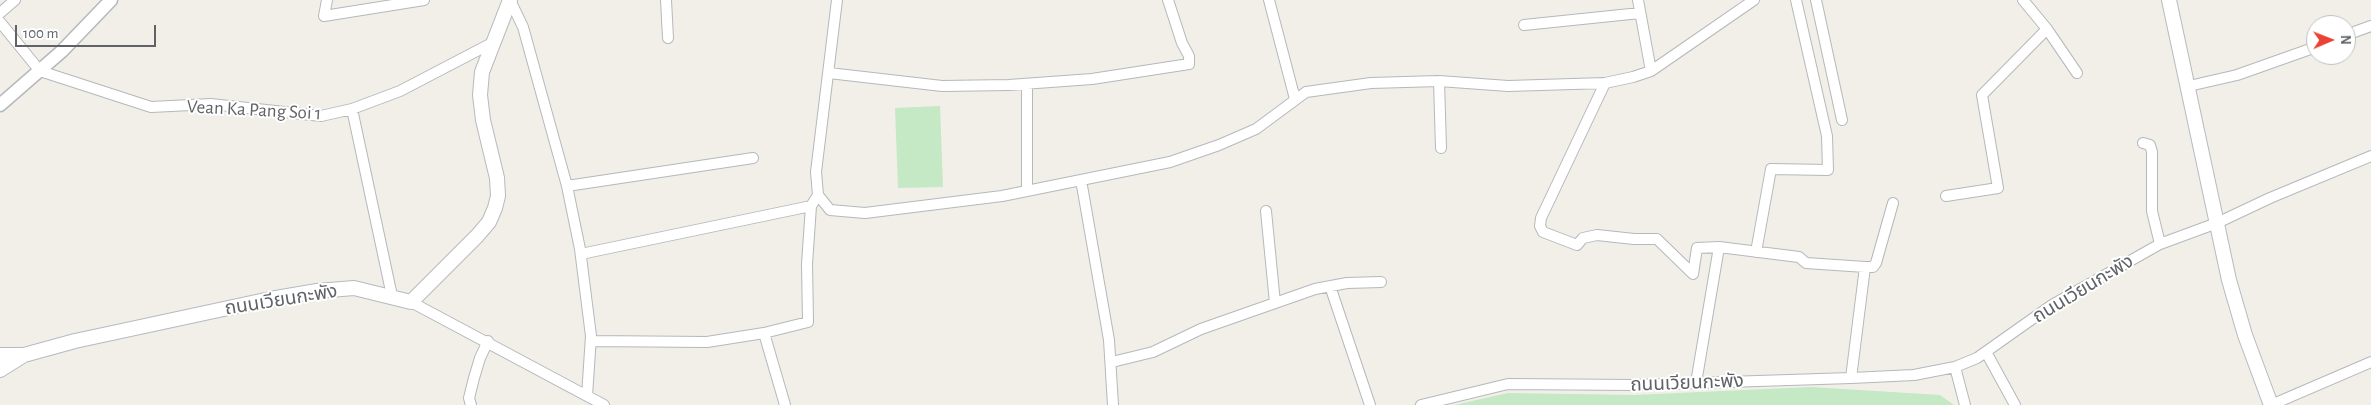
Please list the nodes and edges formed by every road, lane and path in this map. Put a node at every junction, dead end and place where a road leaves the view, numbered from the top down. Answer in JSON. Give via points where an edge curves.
{"nodes":[{"id":1,"x":15,"y":0,"type":"edge"},
{"id":2,"x":110,"y":0,"type":"edge"},
{"id":3,"x":327,"y":0,"type":"edge"},
{"id":4,"x":424,"y":0,"type":"edge"},
{"id":5,"x":510,"y":0,"type":"edge"},
{"id":6,"x":666,"y":0,"type":"edge"},
{"id":7,"x":838,"y":0,"type":"edge"},
{"id":8,"x":1168,"y":0,"type":"edge"},
{"id":9,"x":1269,"y":0,"type":"edge"},
{"id":10,"x":1638,"y":0,"type":"edge"},
{"id":11,"x":1754,"y":0,"type":"edge"},
{"id":12,"x":1796,"y":0,"type":"edge"},
{"id":13,"x":1816,"y":0,"type":"edge"},
{"id":14,"x":2023,"y":0,"type":"edge"},
{"id":15,"x":2170,"y":0,"type":"edge"},
{"id":16,"x":0,"y":13,"type":"edge"},
{"id":17,"x":1640,"y":13,"type":"junction"},
{"id":18,"x":0,"y":22,"type":"edge"},
{"id":19,"x":1524,"y":25,"type":"dead end"},
{"id":20,"x":2371,"y":26,"type":"edge"},
{"id":21,"x":2047,"y":29,"type":"junction"},
{"id":22,"x":2356,"y":31,"type":"edge"},
{"id":23,"x":668,"y":38,"type":"dead end"},
{"id":24,"x":492,"y":43,"type":"junction"},
{"id":25,"x":2306,"y":51,"type":"edge"},
{"id":26,"x":40,"y":71,"type":"junction"},
{"id":27,"x":1651,"y":71,"type":"junction"},
{"id":28,"x":829,"y":73,"type":"junction"},
{"id":29,"x":2077,"y":74,"type":"dead end"},
{"id":30,"x":1439,"y":81,"type":"junction"},
{"id":31,"x":1605,"y":83,"type":"junction"},
{"id":32,"x":1026,"y":84,"type":"junction"},
{"id":33,"x":2189,"y":86,"type":"junction"},
{"id":34,"x":1295,"y":100,"type":"junction"},
{"id":35,"x":0,"y":105,"type":"edge"},
{"id":36,"x":352,"y":109,"type":"junction"},
{"id":37,"x":1842,"y":120,"type":"dead end"},
{"id":38,"x":2143,"y":142,"type":"dead end"},
{"id":39,"x":1441,"y":148,"type":"dead end"},
{"id":40,"x":2371,"y":156,"type":"edge"},
{"id":41,"x":753,"y":158,"type":"dead end"},
{"id":42,"x":1081,"y":180,"type":"junction"},
{"id":43,"x":567,"y":186,"type":"junction"},
{"id":44,"x":1027,"y":191,"type":"junction"},
{"id":45,"x":818,"y":196,"type":"junction"},
{"id":46,"x":1946,"y":196,"type":"dead end"},
{"id":47,"x":1893,"y":203,"type":"dead end"},
{"id":48,"x":811,"y":206,"type":"junction"},
{"id":49,"x":1266,"y":211,"type":"dead end"},
{"id":50,"x":2218,"y":223,"type":"junction"},
{"id":51,"x":2160,"y":244,"type":"junction"},
{"id":52,"x":1719,"y":247,"type":"junction"},
{"id":53,"x":1756,"y":252,"type":"junction"},
{"id":54,"x":581,"y":254,"type":"junction"},
{"id":55,"x":1865,"y":267,"type":"junction"},
{"id":56,"x":1381,"y":282,"type":"dead end"},
{"id":57,"x":1330,"y":286,"type":"junction"},
{"id":58,"x":392,"y":296,"type":"junction"},
{"id":59,"x":411,"y":302,"type":"junction"},
{"id":60,"x":1275,"y":303,"type":"junction"},
{"id":61,"x":764,"y":334,"type":"junction"},
{"id":62,"x":488,"y":341,"type":"junction"},
{"id":63,"x":591,"y":341,"type":"junction"},
{"id":64,"x":1986,"y":352,"type":"junction"},
{"id":65,"x":24,"y":354,"type":"junction"},
{"id":66,"x":0,"y":355,"type":"edge"},
{"id":67,"x":1112,"y":362,"type":"junction"},
{"id":68,"x":2371,"y":362,"type":"edge"},
{"id":69,"x":1955,"y":367,"type":"junction"},
{"id":70,"x":0,"y":370,"type":"edge"},
{"id":71,"x":1851,"y":378,"type":"junction"},
{"id":72,"x":1696,"y":383,"type":"junction"},
{"id":73,"x":587,"y":396,"type":"junction"},
{"id":74,"x":471,"y":405,"type":"edge"},
{"id":75,"x":604,"y":405,"type":"edge"},
{"id":76,"x":785,"y":405,"type":"edge"},
{"id":77,"x":1113,"y":405,"type":"edge"},
{"id":78,"x":1370,"y":405,"type":"edge"},
{"id":79,"x":1421,"y":405,"type":"edge"},
{"id":80,"x":1965,"y":405,"type":"edge"},
{"id":81,"x":2015,"y":405,"type":"edge"},
{"id":82,"x":2271,"y":405,"type":"edge"}],
"edges":[{"from":1,"to":16,"type":"street"},
{"from":2,"to":26,"type":"street","via":[[86,28]]},
{"from":3,"to":4,"type":"street","via":[[324,16]]},
{"from":5,"to":24,"type":"main road"},
{"from":5,"to":43,"type":"street","via":[[523,27]]},
{"from":6,"to":23,"type":"street"},
{"from":7,"to":28,"type":"street"},
{"from":8,"to":32,"type":"street","via":[[1189,64],[1092,79]]},
{"from":9,"to":34,"type":"street"},
{"from":10,"to":17,"type":"street"},
{"from":11,"to":27,"type":"street"},
{"from":12,"to":53,"type":"street","via":[[1827,136],[1828,170],[1771,169]]},
{"from":13,"to":37,"type":"street"},
{"from":14,"to":21,"type":"street"},
{"from":15,"to":33,"type":"main road"},
{"from":17,"to":19,"type":"street"},
{"from":17,"to":27,"type":"street"},
{"from":18,"to":26,"type":"street"},
{"from":20,"to":22,"type":"street"},
{"from":21,"to":29,"type":"street"},
{"from":21,"to":46,"type":"street","via":[[1982,95],[1998,188]]},
{"from":24,"to":36,"type":"street","name":"Vean Ka Pang Soi 1","via":[[400,91]]},
{"from":24,"to":59,"type":"main road","via":[[482,72],[480,95],[496,178],[498,196],[495,208],[489,222],[477,236]]},
{"from":25,"to":33,"type":"street","via":[[2237,75]]},
{"from":26,"to":35,"type":"street"},
{"from":26,"to":36,"type":"street","name":"Vean Ka Pang Soi 1","via":[[151,107],[211,104],[321,116]]},
{"from":27,"to":31,"type":"street"},
{"from":28,"to":32,"type":"street","via":[[942,86]]},
{"from":28,"to":45,"type":"street","via":[[816,172]]},
{"from":30,"to":31,"type":"street","via":[[1508,86]]},
{"from":30,"to":34,"type":"street","via":[[1371,83],[1306,92]]},
{"from":30,"to":39,"type":"street"},
{"from":31,"to":52,"type":"street","via":[[1541,218],[1540,226],[1544,232],[1578,246],[1583,238],[1597,235],[1634,240],[1657,239],[1693,274],[1697,248]]},
{"from":32,"to":44,"type":"street"},
{"from":33,"to":50,"type":"main road"},
{"from":34,"to":42,"type":"street","via":[[1256,129],[1219,145],[1170,162]]},
{"from":36,"to":58,"type":"street"},
{"from":38,"to":51,"type":"street","via":[[2150,145],[2152,152],[2152,211]]},
{"from":40,"to":50,"type":"street","name":"ถนนเวียนกะพัง"},
{"from":41,"to":43,"type":"street"},
{"from":42,"to":44,"type":"street"},
{"from":42,"to":67,"type":"street"},
{"from":43,"to":54,"type":"street"},
{"from":44,"to":45,"type":"street","via":[[865,213],[830,210]]},
{"from":45,"to":48,"type":"street"},
{"from":47,"to":55,"type":"street","via":[[1876,264]]},
{"from":48,"to":54,"type":"street"},
{"from":48,"to":61,"type":"street","via":[[808,322]]},
{"from":49,"to":60,"type":"street"},
{"from":50,"to":51,"type":"street","name":"ถนนเวียนกะพัง"},
{"from":50,"to":82,"type":"main road","via":[[2229,280],[2245,335]]},
{"from":51,"to":64,"type":"street","name":"ถนนเวียนกะพัง","via":[[2052,305]]},
{"from":52,"to":53,"type":"street"},
{"from":52,"to":72,"type":"street"},
{"from":53,"to":55,"type":"street","via":[[1798,257],[1806,263]]},
{"from":54,"to":63,"type":"street"},
{"from":55,"to":71,"type":"street"},
{"from":56,"to":57,"type":"street","via":[[1347,282]]},
{"from":57,"to":60,"type":"street"},
{"from":57,"to":78,"type":"street"},
{"from":58,"to":59,"type":"main road","name":"ถนนเวียนกะพัง"},
{"from":58,"to":65,"type":"main road","name":"ถนนเวียนกะพัง","via":[[354,288],[270,298]]},
{"from":59,"to":62,"type":"street","name":"ถนนเวียนกะพัง"},
{"from":60,"to":67,"type":"street","via":[[1201,330],[1153,352]]},
{"from":61,"to":63,"type":"street","via":[[707,342]]},
{"from":61,"to":76,"type":"street"},
{"from":62,"to":73,"type":"street","name":"ถนนเวียนกะพัง"},
{"from":62,"to":74,"type":"street","via":[[472,385]]},
{"from":63,"to":73,"type":"street"},
{"from":64,"to":69,"type":"street","name":"ถนนเวียนกะพัง"},
{"from":64,"to":81,"type":"street"},
{"from":65,"to":66,"type":"main road"},
{"from":65,"to":70,"type":"main road","name":"ถนนเวียนกะพัง"},
{"from":67,"to":77,"type":"street"},
{"from":68,"to":82,"type":"street"},
{"from":69,"to":71,"type":"street","name":"ถนนเวียนกะพัง","via":[[1914,375]]},
{"from":69,"to":80,"type":"street"},
{"from":71,"to":72,"type":"street","name":"ถนนเวียนกะพัง"},
{"from":72,"to":79,"type":"street","name":"ถนนเวียนกะพัง","via":[[1508,384]]},
{"from":73,"to":75,"type":"street","name":"ถนนเวียนกะพัง"}]}
